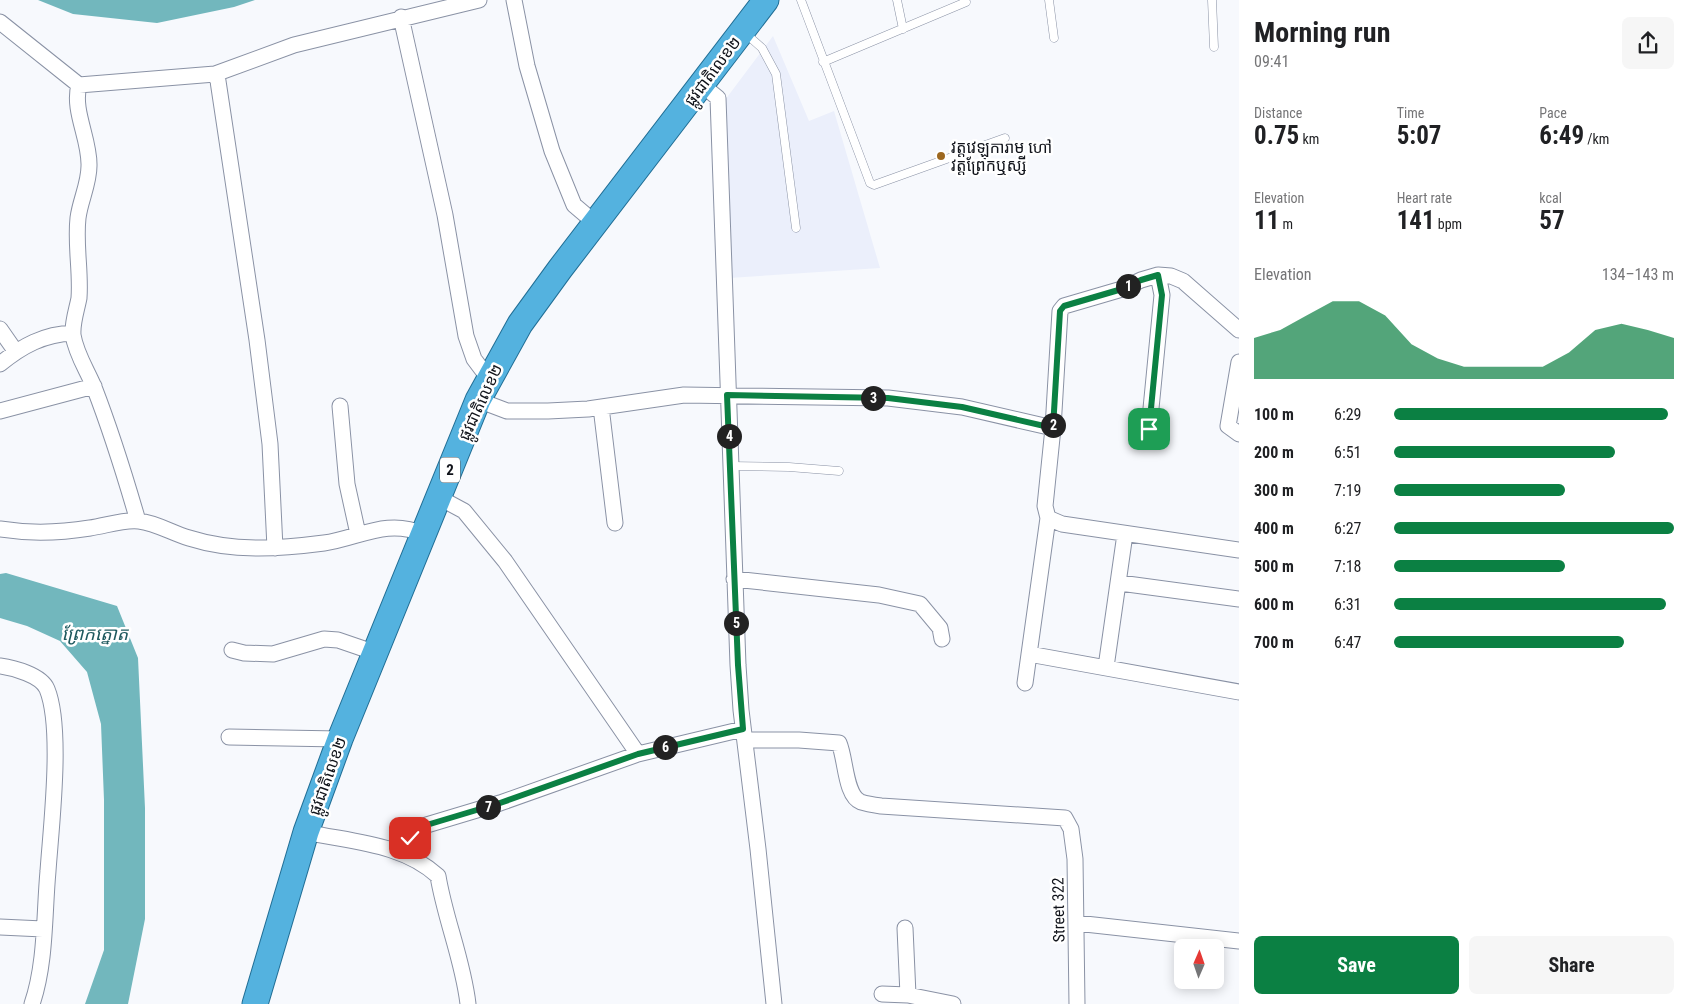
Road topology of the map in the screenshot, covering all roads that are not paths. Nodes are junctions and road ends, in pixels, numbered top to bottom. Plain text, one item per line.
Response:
1 (479, 0) edge
2 (514, 0) edge
3 (766, 0) edge
4 (800, 0) edge
5 (897, 0) edge
6 (1049, 0) edge
7 (1212, 0) edge
8 (966, 2) dead end
9 (401, 17) junction
10 (0, 22) edge
11 (903, 28) junction
12 (742, 31) junction
13 (1054, 38) dead end
14 (1214, 47) dead end
15 (823, 62) junction
16 (215, 74) junction
17 (80, 85) junction
18 (702, 85) junction
19 (1006, 138) dead end
20 (594, 222) junction
21 (796, 228) dead end
22 (1158, 275) junction
23 (0, 329) edge
24 (1239, 330) edge
25 (73, 333) junction
26 (16, 352) junction
27 (1239, 362) edge
28 (0, 364) edge
29 (94, 386) junction
30 (484, 389) junction
31 (727, 395) junction
32 (340, 406) dead end
33 (601, 407) junction
34 (0, 411) edge
35 (1053, 428) junction
36 (1149, 429) dead end
37 (1239, 434) edge
38 (730, 466) junction
39 (839, 471) dead end
40 (438, 497) junction
41 (1048, 518) junction
42 (138, 520) junction
43 (615, 523) dead end
44 (0, 529) edge
45 (358, 534) junction
46 (423, 534) junction
47 (1125, 534) junction
48 (275, 548) junction
49 (1239, 550) edge
50 (734, 579) junction
51 (1120, 583) junction
52 (1239, 599) edge
53 (942, 639) dead end
54 (232, 650) dead end
55 (376, 653) junction
56 (1029, 654) junction
57 (0, 666) edge
58 (1106, 667) junction
59 (1025, 684) dead end
60 (1239, 692) edge
61 (744, 734) junction
62 (229, 737) dead end
63 (340, 739) junction
64 (638, 754) junction
65 (306, 832) junction
66 (408, 848) dead end
67 (1076, 923) junction
68 (0, 927) edge
69 (905, 928) dead end
70 (44, 929) junction
71 (1239, 941) edge
72 (882, 994) dead end
73 (908, 995) junction
74 (32, 1004) edge
75 (255, 1004) edge
76 (468, 1004) edge
77 (774, 1004) edge
78 (952, 1004) edge
79 (1077, 1004) edge

1 - 9 street
2 - 20 street
3 - 12 highway, ផ្លូវជាតិលេខ២ / 2
4 - 15 lane
5 - 11 lane
6 - 13 lane
7 - 14 lane
8 - 11 lane
9 - 16 street
9 - 30 street
10 - 17 street
11 - 15 lane
12 - 18 highway, ផ្លូវជាតិលេខ២ / 2
12 - 21 lane
15 - 19 lane
16 - 17 street
16 - 48 street
17 - 25 street
18 - 20 highway, ផ្លូវជាតិលេខ២ / 2
18 - 31 street
20 - 30 highway, ផ្លូវជាតិលេខ២ / 2
22 - 24 street
22 - 35 street
22 - 36 street
23 - 26 street
25 - 26 street
25 - 29 street
26 - 28 street
27 - 37 street
29 - 34 street
29 - 42 street
30 - 33 street
30 - 40 highway, ផ្លូវជាតិលេខ២ / 2
31 - 33 street
31 - 35 street
31 - 38 street
32 - 45 street
33 - 43 street
35 - 41 street
38 - 39 lane
38 - 50 street
40 - 46 highway, ផ្លូវជាតិលេខ២ / 2
40 - 64 street
41 - 47 street
41 - 56 street
42 - 44 street
42 - 48 street
45 - 46 street
45 - 48 street
46 - 55 highway, ផ្លូវជាតិលេខ២ / 2
47 - 49 street
47 - 51 street
50 - 53 street
50 - 61 street
51 - 52 street
51 - 58 street
54 - 55 street
55 - 63 highway, ផ្លូវជាតិលេខ២ / 2
56 - 58 street
56 - 59 street
57 - 70 street
58 - 60 street
61 - 64 street
61 - 67 street, Street 322
61 - 77 street
62 - 63 street
63 - 65 highway, ផ្លូវជាតិលេខ២ / 2
64 - 66 street
65 - 75 highway, ផ្លូវជាតិលេខ២ / 2
65 - 76 street
67 - 71 street
67 - 79 street, Street 322
68 - 70 street
69 - 73 street
70 - 74 street
72 - 73 street
73 - 78 street

